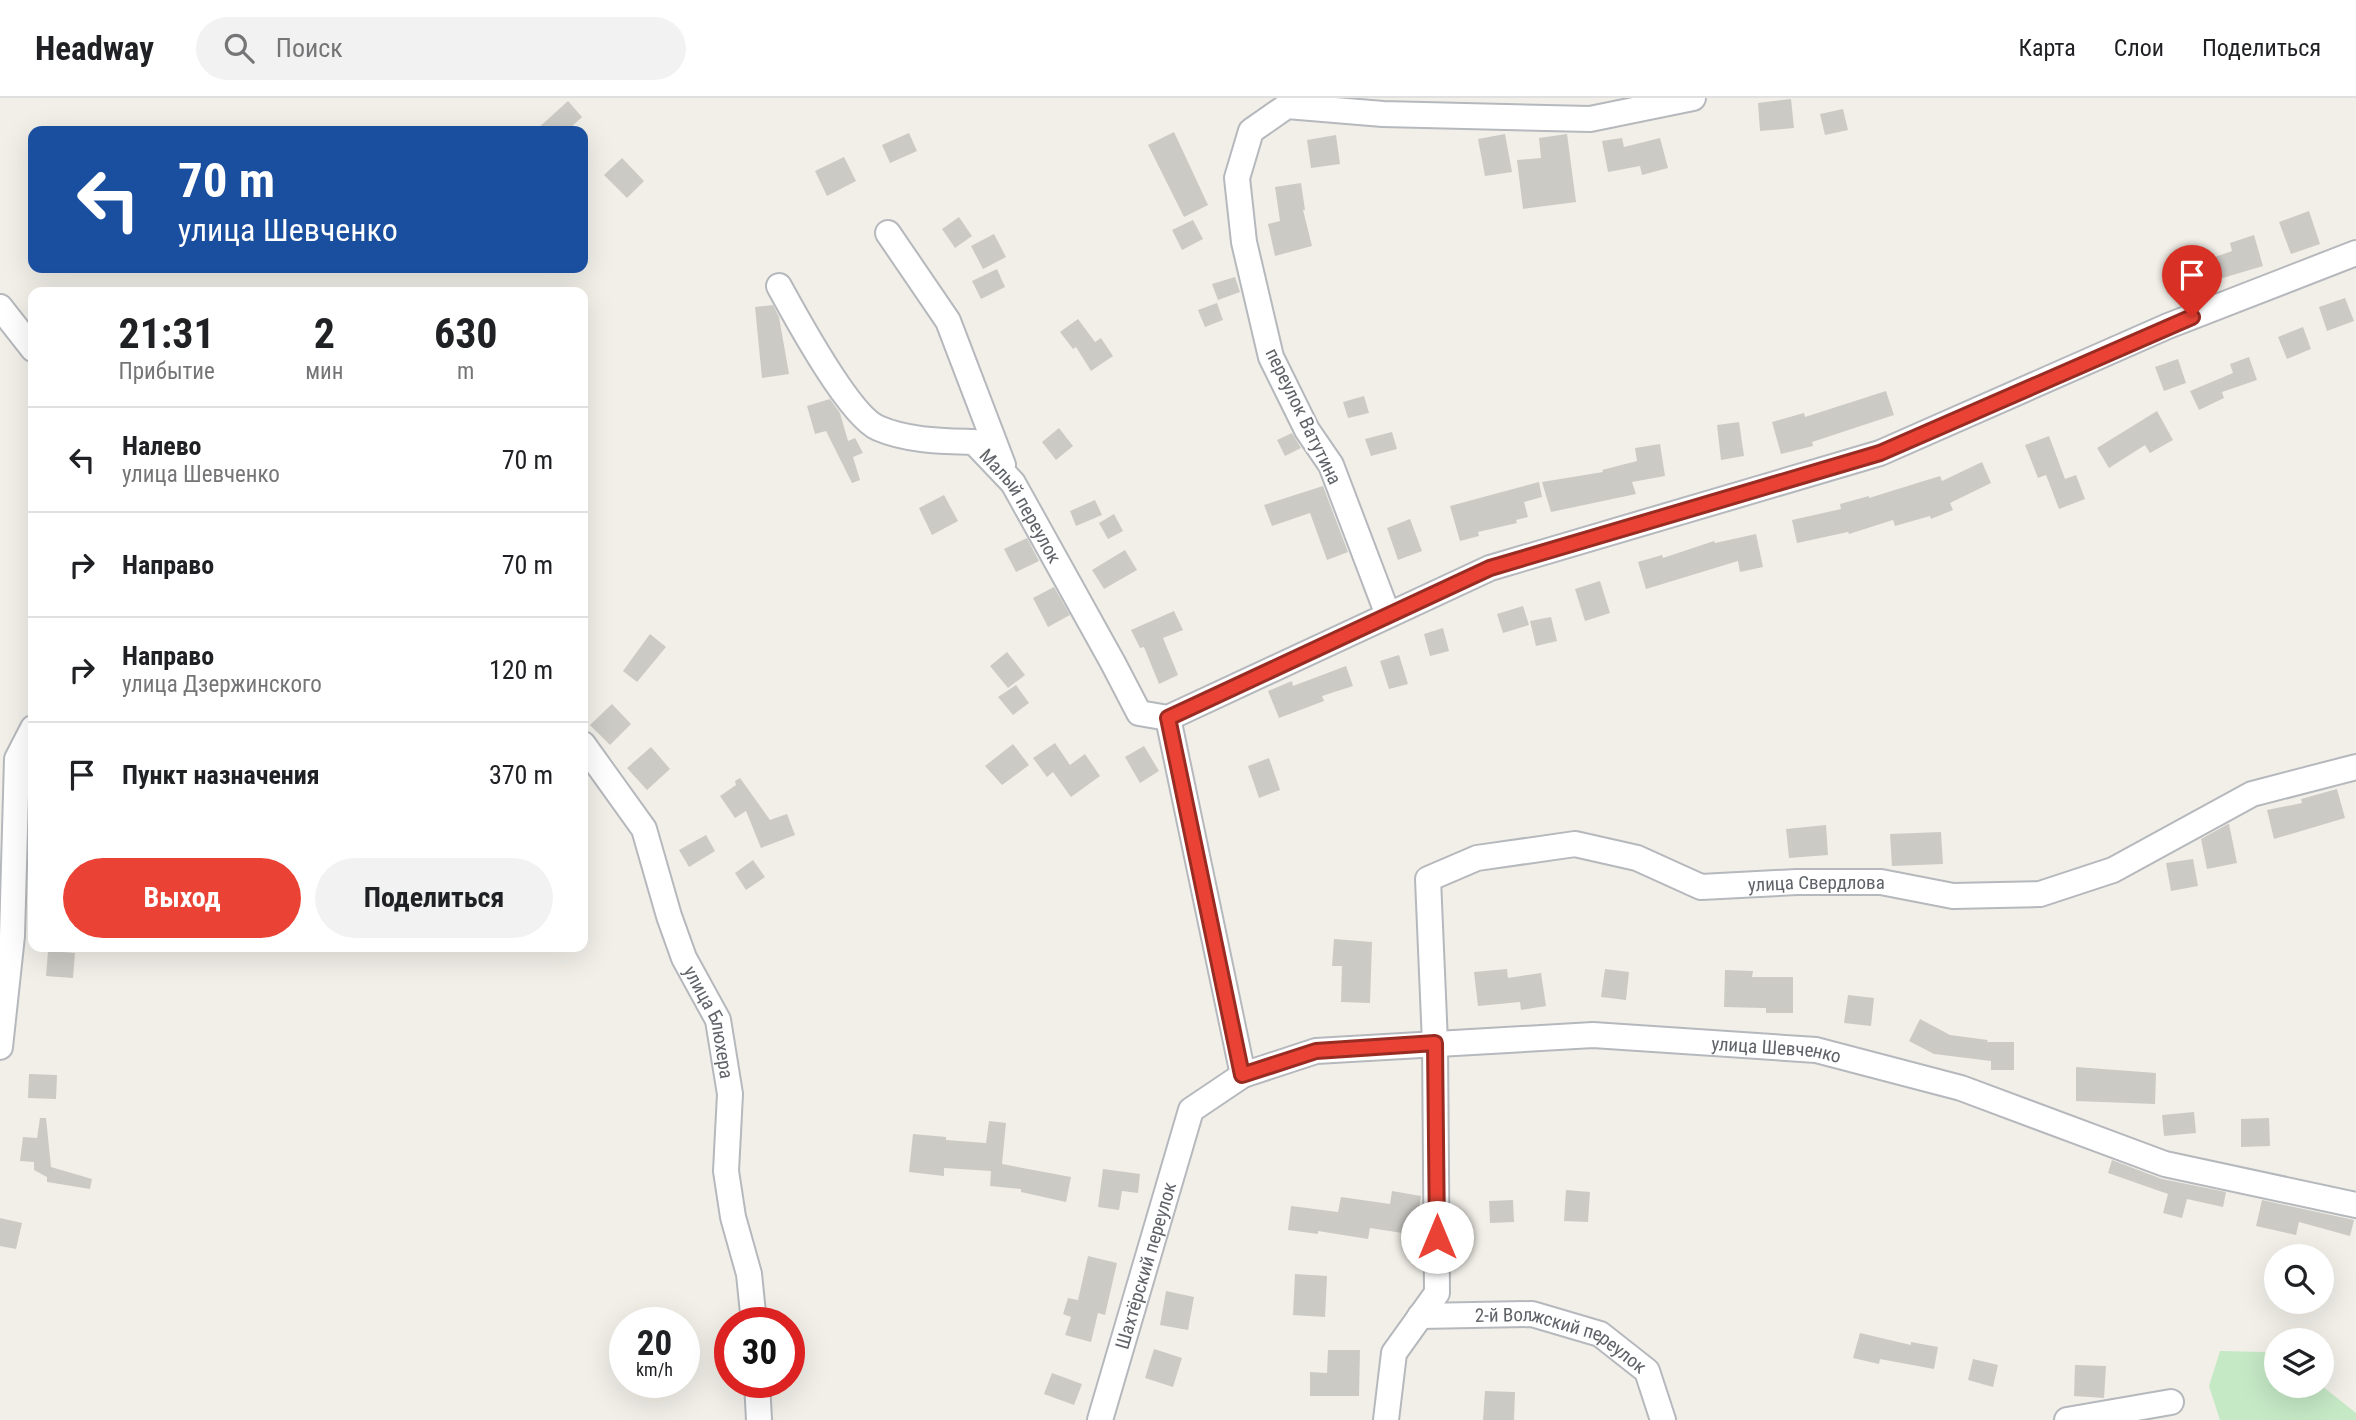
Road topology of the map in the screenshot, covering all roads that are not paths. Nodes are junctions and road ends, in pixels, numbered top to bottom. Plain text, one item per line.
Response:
1 (1685, 99) edge
2 (888, 233) dead end
3 (2356, 253) edge
4 (779, 286) dead end
5 (0, 307) edge
6 (28, 343) edge
7 (1009, 479) junction
8 (1388, 615) junction
9 (1168, 718) junction
10 (28, 739) edge
11 (588, 751) edge
12 (2356, 767) edge
13 (1435, 1043) junction
14 (0, 1047) edge
15 (1242, 1075) junction
16 (1191, 1110) joint
17 (2356, 1205) edge
18 (752, 1307) edge
19 (1420, 1316) junction
20 (758, 1398) edge
21 (2171, 1402) dead end
22 (759, 1420) edge
23 (1100, 1420) edge
24 (1386, 1420) edge
25 (1663, 1420) edge
26 (2067, 1420) edge

1 - 8 street, переулок Ватутина
2 - 7 street
3 - 8 street
4 - 7 street, Малый переулок
5 - 6 street
7 - 9 street, Малый переулок
8 - 9 street
9 - 15 street
10 - 14 street
11 - 18 street, улица Блюхера
12 - 13 street, улица Свердлова
13 - 15 street, улица Шевченко
13 - 17 street, улица Шевченко
13 - 19 street
15 - 16 street, улица Шевченко
16 - 23 street, Шахтёрский переулок
19 - 24 street
19 - 25 street, 2-й Волжский переулок
20 - 22 street
21 - 26 street

